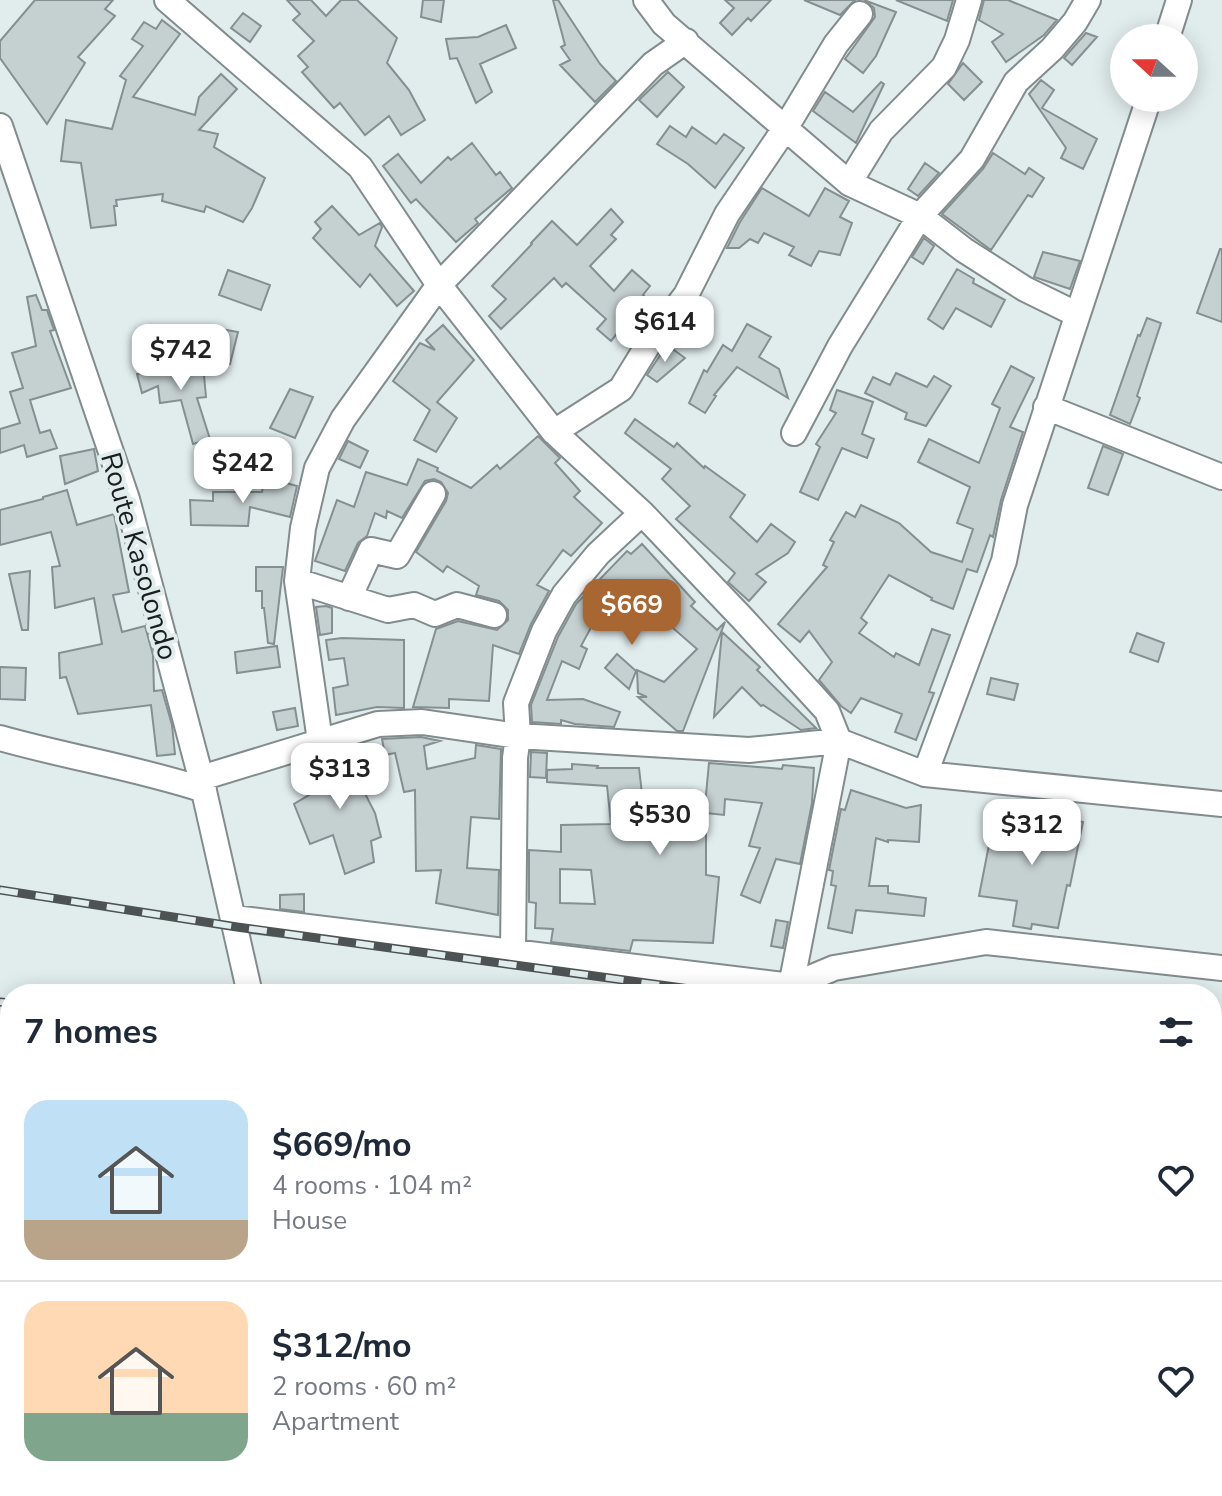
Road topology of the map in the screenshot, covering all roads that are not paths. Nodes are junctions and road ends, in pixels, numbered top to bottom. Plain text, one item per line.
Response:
1 (167, 0) edge
2 (646, 0) edge
3 (969, 0) edge
4 (1088, 0) edge
5 (1179, 0) edge
6 (860, 14) dead end
7 (1171, 24) edge
8 (686, 41) junction
9 (1144, 112) edge
10 (0, 126) edge
11 (786, 127) junction
12 (849, 183) junction
13 (920, 216) junction
14 (439, 285) junction
15 (1076, 314) junction
16 (1046, 407) junction
17 (554, 432) junction
18 (794, 433) dead end
19 (1222, 477) edge
20 (433, 494) dead end
21 (642, 513) junction
22 (297, 581) junction
23 (349, 598) junction
24 (494, 615) dead end
25 (518, 736) junction
26 (0, 738) edge
27 (320, 741) junction
28 (839, 741) junction
29 (925, 774) junction
30 (202, 784) junction
31 (1222, 804) edge
32 (234, 918) junction
33 (513, 953) junction
34 (1222, 968) edge
35 (248, 984) edge
36 (774, 984) edge
37 (791, 984) edge
38 (796, 984) edge

1 - 14 street
2 - 8 street
3 - 12 street
4 - 13 street
5 - 7 street
6 - 11 street
8 - 11 street
8 - 14 street
9 - 15 street
10 - 30 street, Route Kasolondo
11 - 12 street
11 - 17 street
12 - 13 street
13 - 15 street
13 - 18 street
14 - 17 street
14 - 22 street
15 - 16 street
16 - 19 street
16 - 29 street
17 - 21 street
20 - 23 street
21 - 25 street
21 - 28 street
22 - 23 street
22 - 27 street
23 - 24 street
25 - 27 street
25 - 28 street
25 - 33 street
26 - 30 street
27 - 30 street
28 - 29 street
28 - 37 street
29 - 31 street
30 - 32 street, Route Kasolondo
32 - 33 street
32 - 35 street, Route Kasolondo
33 - 36 street
34 - 38 street

